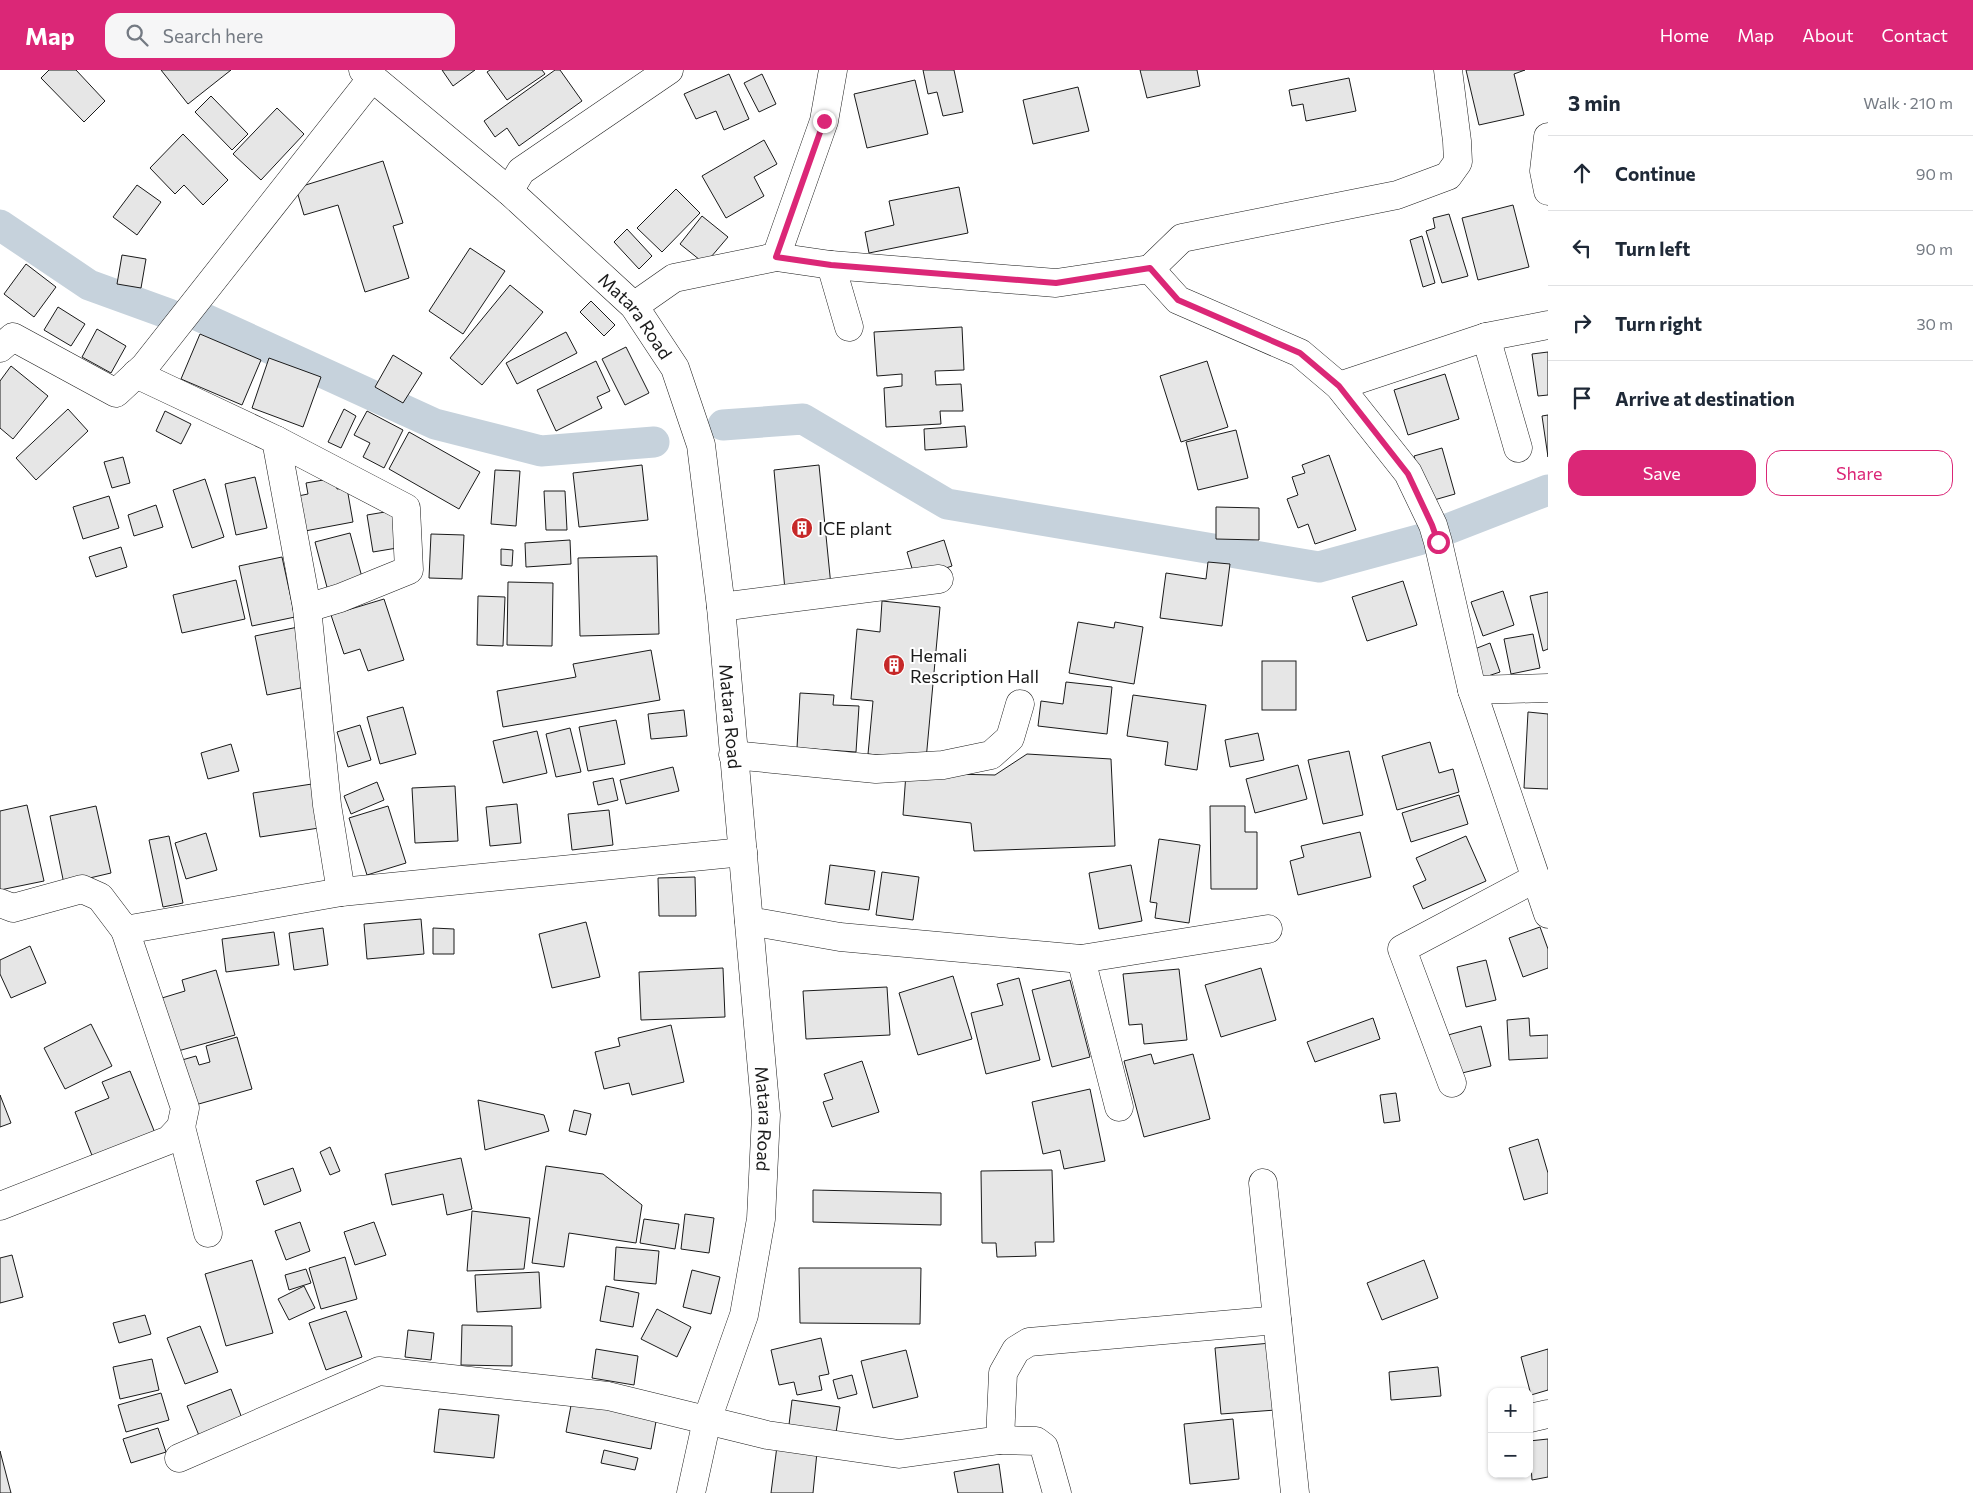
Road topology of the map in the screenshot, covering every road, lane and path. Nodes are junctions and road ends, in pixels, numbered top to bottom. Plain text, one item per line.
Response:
1 (669, 70) edge
2 (833, 70) edge
3 (1448, 70) edge
4 (367, 74) edge
5 (1548, 137) edge
6 (509, 191) junction
7 (1548, 191) edge
8 (776, 257) junction
9 (831, 265) junction
10 (1150, 268) junction
11 (634, 306) junction
12 (1548, 325) edge
13 (849, 327) dead end
14 (1486, 337) junction
15 (0, 348) edge
16 (136, 374) junction
17 (1339, 386) junction
18 (276, 440) junction
19 (1518, 448) dead end
20 (939, 579) dead end
21 (721, 607) junction
22 (307, 608) junction
23 (1548, 688) edge
24 (1472, 690) junction
25 (1020, 704) dead end
26 (733, 755) junction
27 (742, 852) junction
28 (1536, 878) junction
29 (341, 892) junction
30 (0, 903) edge
31 (1548, 914) edge
32 (749, 922) junction
33 (1268, 929) dead end
34 (125, 930) junction
35 (1081, 958) junction
36 (1452, 1082) dead end
37 (1119, 1107) dead end
38 (181, 1127) junction
39 (1263, 1183) dead end
40 (0, 1206) edge
41 (208, 1233) dead end
42 (1276, 1320) junction
43 (1548, 1414) edge
44 (1533, 1417) edge
45 (707, 1420) junction
46 (1000, 1440) junction
47 (178, 1458) dead end
48 (690, 1493) edge
49 (1057, 1493) edge
50 (1295, 1493) edge

1 - 6 main road
2 - 8 main road
3 - 10 main road
4 - 6 main road, Matara Road
4 - 16 main road
5 - 7 main road
6 - 11 main road, Matara Road
8 - 9 main road
8 - 11 main road
9 - 10 main road
9 - 13 main road
10 - 17 main road
11 - 21 main road, Matara Road
12 - 14 main road
14 - 17 main road
14 - 19 main road
15 - 16 main road
16 - 18 main road
17 - 24 main road
18 - 22 main road
18 - 22 main road
20 - 21 main road
21 - 26 main road, Matara Road
22 - 29 main road
23 - 24 main road
24 - 28 main road
25 - 26 main road
26 - 27 main road, Matara Road
27 - 29 main road
27 - 32 main road, Matara Road
28 - 31 main road
28 - 36 main road
29 - 34 main road
30 - 34 main road
32 - 35 main road
32 - 45 main road, Matara Road
33 - 35 main road
34 - 38 main road
35 - 37 main road
38 - 40 main road
38 - 41 main road
39 - 42 main road
42 - 46 main road
42 - 50 main road
43 - 44 main road
45 - 46 main road
45 - 47 main road
45 - 48 main road, Matara Road
46 - 49 main road

